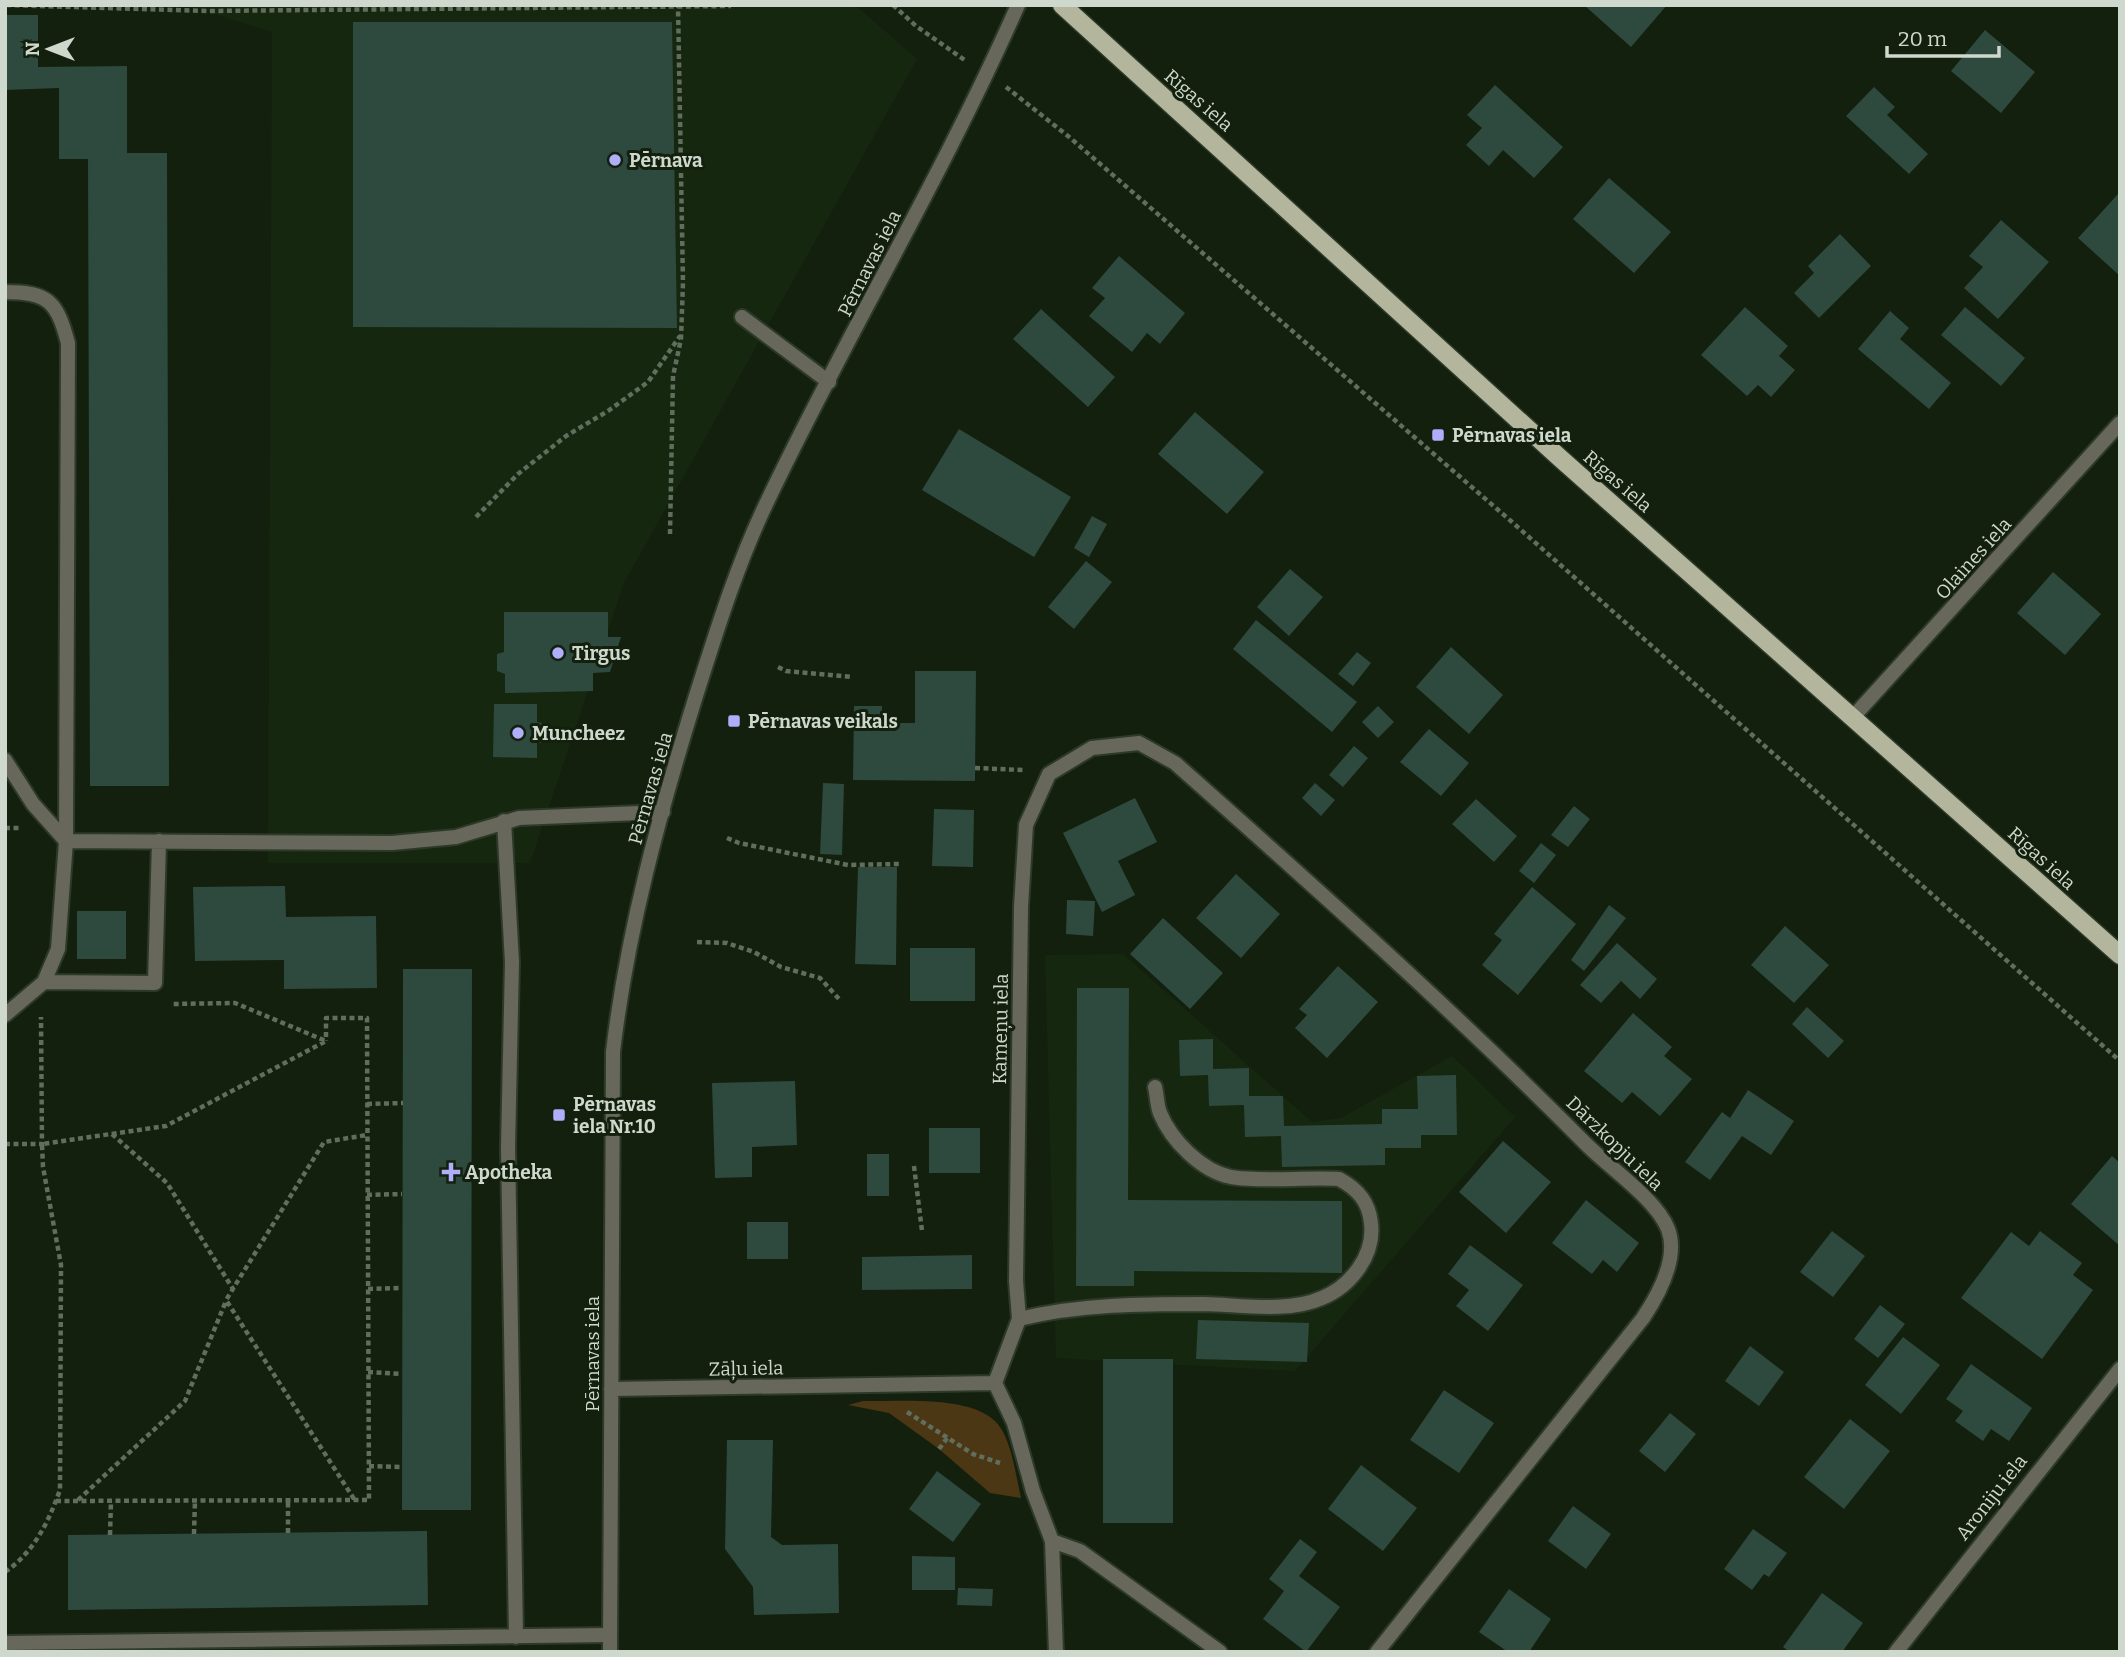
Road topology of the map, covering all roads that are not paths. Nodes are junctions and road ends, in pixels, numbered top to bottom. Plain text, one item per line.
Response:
1 (1018, 5) edge
2 (1062, 5) edge
3 (5, 292) edge
4 (742, 317) dead end
5 (830, 382) junction
6 (2120, 423) edge
7 (1853, 718) junction
8 (1139, 744) joint
9 (5, 760) edge
10 (663, 812) junction
11 (504, 821) junction
12 (66, 841) junction
13 (159, 841) junction
14 (2120, 955) edge
15 (44, 982) junction
16 (5, 1015) edge
17 (1155, 1087) dead end
18 (1020, 1319) junction
19 (2120, 1369) edge
20 (995, 1383) junction
21 (611, 1389) junction
22 (1052, 1541) junction
23 (610, 1635) junction
24 (516, 1637) junction
25 (5, 1643) edge
26 (610, 1652) edge
27 (1056, 1652) edge
28 (1220, 1652) edge
29 (1377, 1652) edge
30 (1896, 1652) edge

1 - 5 street, Pērnavas iela
2 - 7 main road, Rīgas iela
3 - 12 street
4 - 5 street
5 - 10 street, Pērnavas iela
6 - 7 street, Olaines iela
7 - 14 main road, Rīgas iela
8 - 18 street, Kameņu iela
8 - 29 street, Dārzkopju iela
9 - 12 street
10 - 11 street
10 - 21 street, Pērnavas iela
11 - 13 street
11 - 24 street
12 - 13 street
12 - 15 street
13 - 15 street
15 - 16 street
17 - 18 street
18 - 20 street, Kameņu iela
19 - 30 street, Aroniju iela
20 - 21 street, Zāļu iela
20 - 22 street
21 - 23 street, Pērnavas iela
22 - 27 street
22 - 28 street
23 - 24 street
23 - 26 street, Pērnavas iela
24 - 25 street

